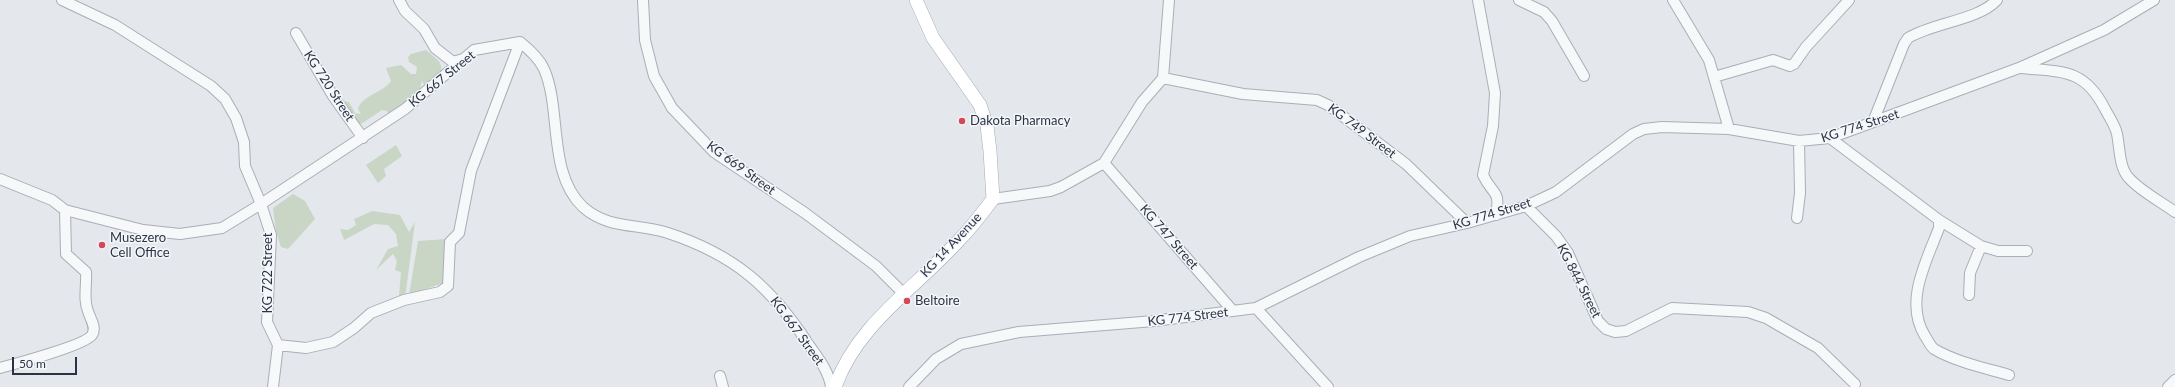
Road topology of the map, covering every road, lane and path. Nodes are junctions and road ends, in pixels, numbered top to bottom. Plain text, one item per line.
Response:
1 (62, 0) edge
2 (399, 0) edge
3 (643, 0) edge
4 (916, 0) edge
5 (1169, 0) edge
6 (1478, 0) edge
7 (1519, 0) edge
8 (1673, 0) edge
9 (1849, 0) edge
10 (1997, 0) edge
11 (2154, 0) edge
12 (296, 33) dead end
13 (520, 42) junction
14 (474, 50) junction
15 (2019, 68) junction
16 (1584, 76) dead end
17 (1714, 77) junction
18 (1163, 78) junction
19 (1873, 122) junction
20 (1728, 129) junction
21 (363, 138) junction
22 (1830, 138) junction
23 (1800, 141) junction
24 (1104, 163) junction
25 (0, 179) edge
26 (993, 199) junction
27 (261, 204) junction
28 (1526, 206) junction
29 (65, 210) junction
30 (2175, 212) edge
31 (1496, 216) junction
32 (1797, 218) dead end
33 (1939, 220) junction
34 (1467, 223) junction
35 (1981, 246) junction
36 (2027, 251) dead end
37 (904, 294) junction
38 (1969, 295) dead end
39 (1256, 308) junction
40 (1233, 311) junction
41 (278, 345) junction
42 (0, 368) edge
43 (2009, 375) dead end
44 (720, 376) dead end
45 (2175, 380) edge
46 (1856, 384) dead end
47 (273, 387) edge
48 (723, 387) edge
49 (831, 387) edge
50 (835, 387) edge
51 (909, 387) edge
52 (1328, 387) edge
53 (2168, 387) edge

1 - 27 street, KG 722 Street
2 - 14 street
3 - 37 street, KG 669 Street
4 - 26 main road
5 - 18 street
6 - 31 street
7 - 16 street
8 - 17 street
9 - 17 street
10 - 19 street
11 - 15 street, KG 774 Street
12 - 21 street, KG 720 Street
13 - 14 street, KG 667 Street
13 - 41 street
13 - 49 street, KG 667 Street
14 - 21 street, KG 667 Street
15 - 19 street, KG 774 Street
15 - 30 street
17 - 20 street
18 - 24 street
18 - 34 street, KG 749 Street
19 - 22 street, KG 774 Street
20 - 23 street, KG 774 Street
20 - 28 street, KG 774 Street
21 - 27 street, KG 667 Street
22 - 23 street, KG 774 Street
22 - 33 street
23 - 32 street
24 - 26 street
24 - 40 street, KG 747 Street
25 - 29 street, KG 667 Street
26 - 37 main road, KG 14 Avenue
27 - 29 street, KG 667 Street
27 - 41 street, KG 722 Street
28 - 31 street, KG 774 Street
28 - 46 street, KG 844 Street
29 - 42 street
31 - 34 street, KG 774 Street
33 - 35 street
33 - 43 street
34 - 39 street, KG 774 Street
35 - 36 street
35 - 38 street
37 - 50 main road, KG 14 Avenue
39 - 40 street, KG 774 Street
39 - 52 street
40 - 51 street, KG 774 Street
41 - 47 street
44 - 48 street
45 - 53 street

